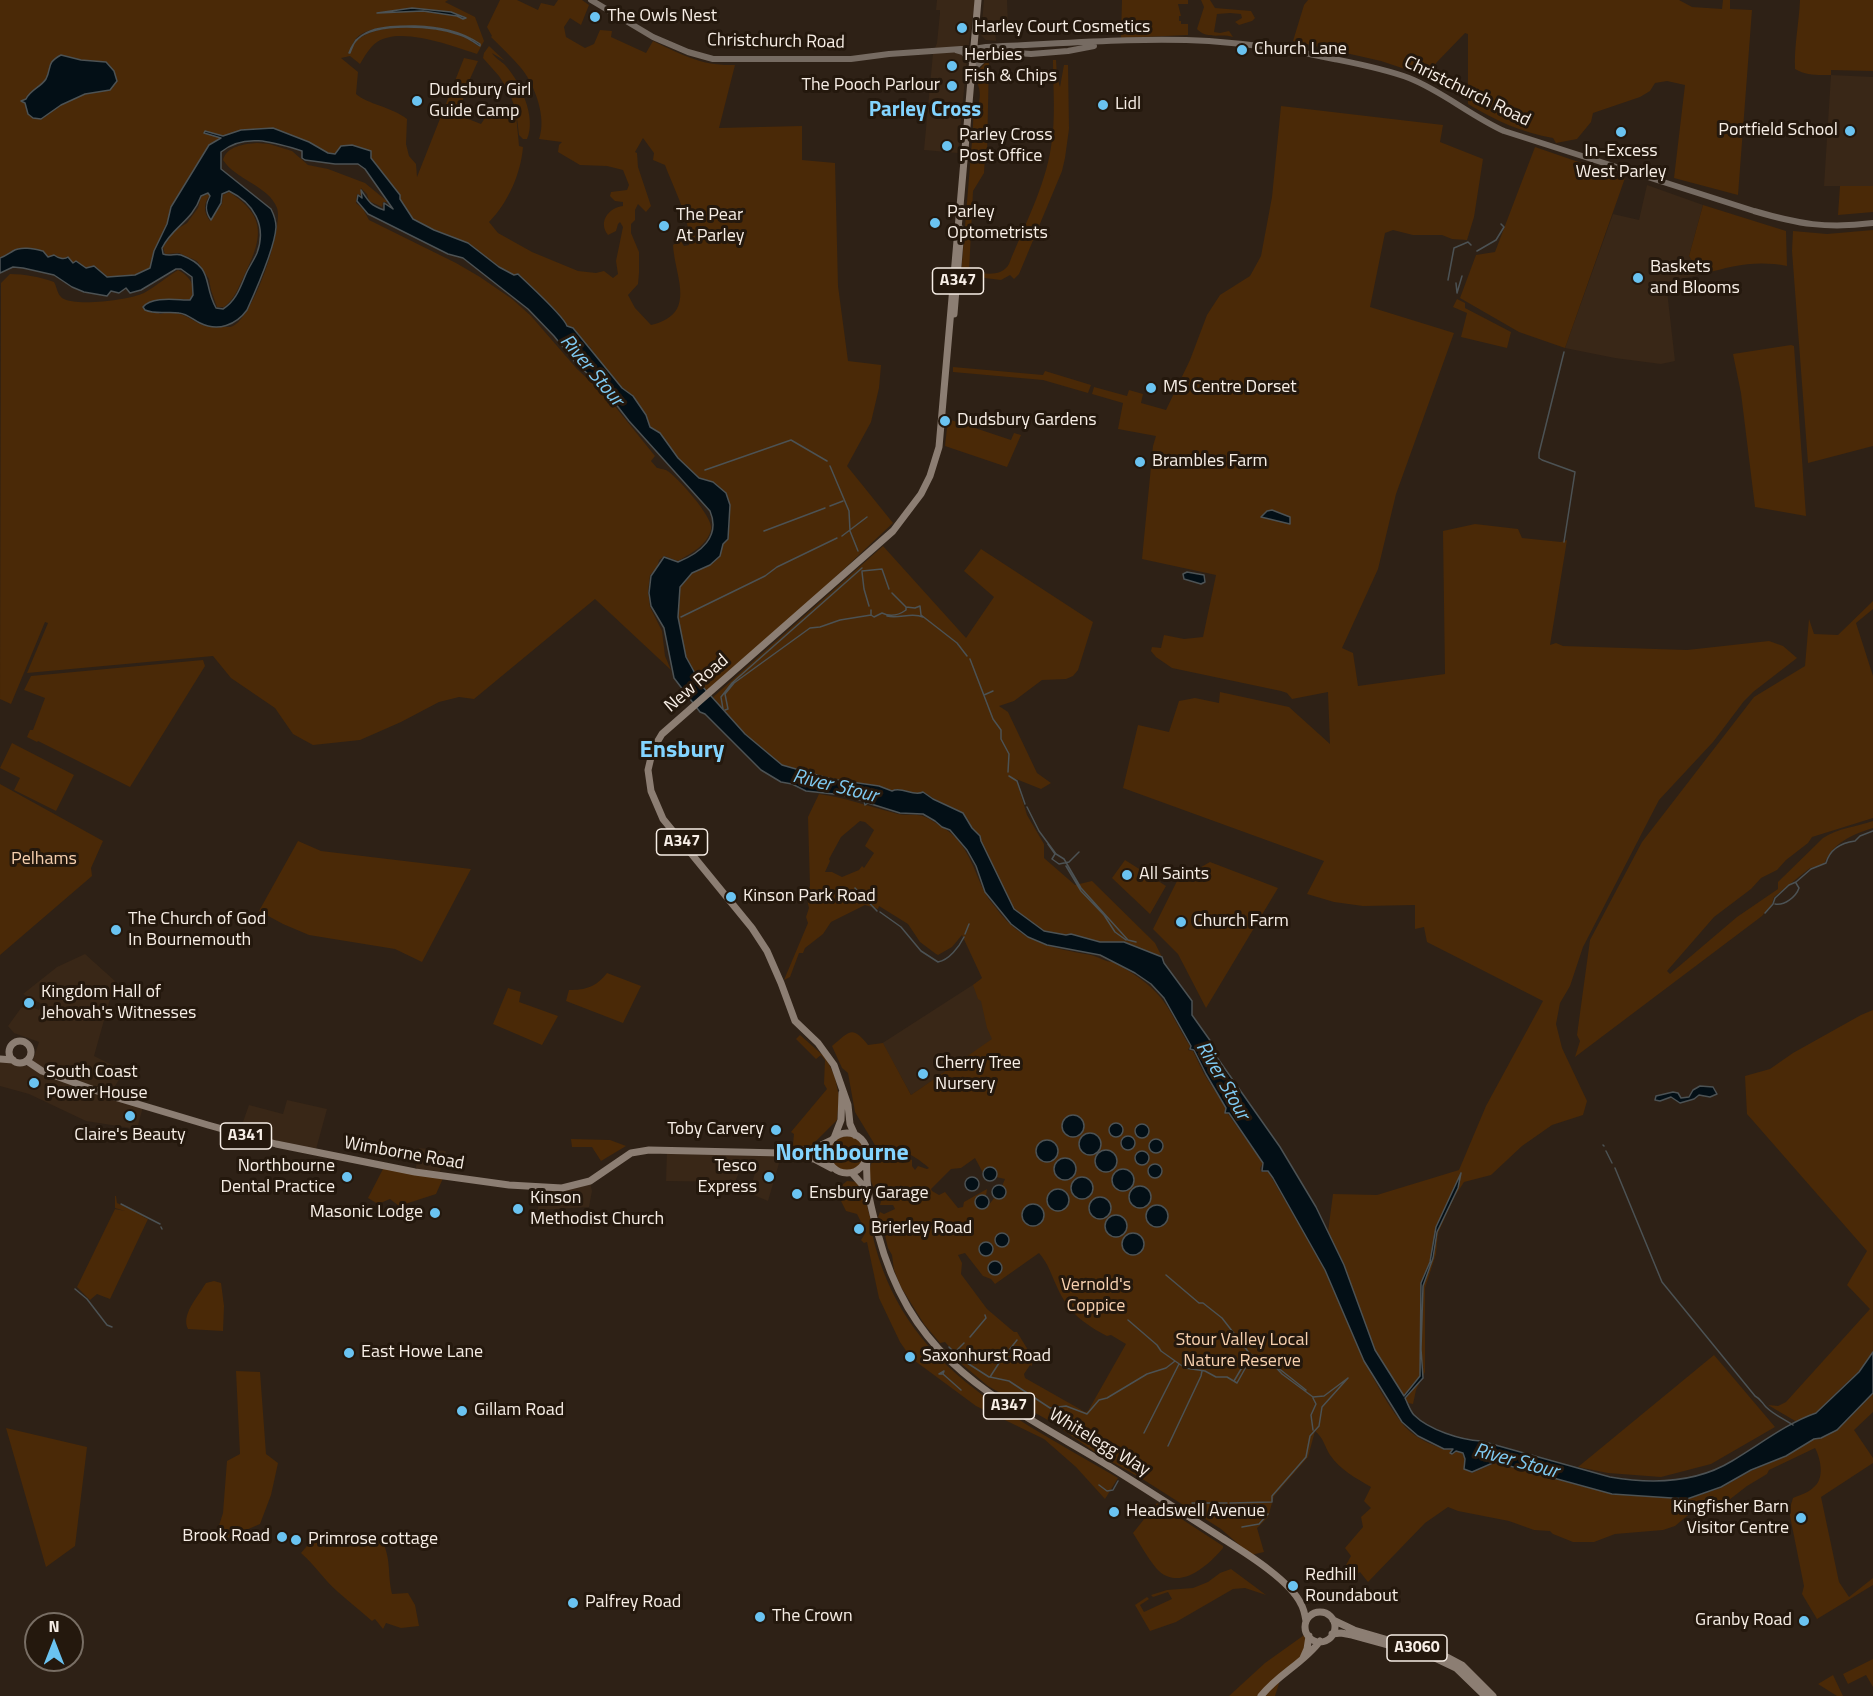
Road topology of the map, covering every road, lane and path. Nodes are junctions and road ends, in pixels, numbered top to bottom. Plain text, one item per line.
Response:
1 (591, 0) edge
2 (978, 0) edge
3 (1109, 42) junction
4 (952, 49) junction
5 (972, 49) junction
6 (1001, 51) junction
7 (970, 60) junction
8 (972, 70) junction
9 (965, 150) junction
10 (1873, 223) edge
11 (10, 1051) junction
12 (0, 1053) edge
13 (0, 1059) edge
14 (13, 1060) junction
15 (27, 1061) junction
16 (842, 1088) junction
17 (855, 1135) junction
18 (833, 1139) junction
19 (782, 1153) junction
20 (867, 1158) junction
21 (835, 1169) junction
22 (852, 1173) junction
23 (867, 1191) junction
24 (1301, 1602) junction
25 (1318, 1612) junction
26 (1333, 1620) junction
27 (1306, 1621) junction
28 (1332, 1634) junction
29 (1309, 1636) junction
30 (1320, 1641) junction
31 (1301, 1660) junction
32 (1490, 1695) edge
33 (1261, 1696) edge

1 - 4 main road, Christchurch Road
2 - 5 main road, New Road
3 - 5 main road, Christchurch Road
3 - 6 main road, Christchurch Road
3 - 10 main road, Christchurch Road
4 - 5 main road, Christchurch Road
4 - 7 main road
5 - 6 main road, Christchurch Road
5 - 7 main road, New Road
5 - 8 main road, New Road / A347
6 - 8 main road
7 - 9 main road, New Road
8 - 9 main road, New Road / A347
9 - 16 main road, New Road / A347
11 - 12 main road
11 - 14 main road
11 - 15 main road
13 - 14 main road
14 - 15 main road
15 - 19 main road, Wimborne Road / A341
16 - 17 main road, New Road / A347
16 - 18 main road, New Road / A347
17 - 18 main road
17 - 20 main road
18 - 19 main road, Wimborne Road / A341
18 - 21 main road
19 - 21 main road, Wimborne Road / A341
20 - 22 main road
20 - 23 main road, Whitelegg Way / A347
21 - 22 main road
22 - 23 main road, Whitelegg Way / A347
23 - 24 main road, Whitelegg Way / A347
24 - 25 main road, Whitelegg Way / A347
24 - 27 main road
25 - 26 main road
25 - 27 main road
26 - 28 main road
26 - 32 main road, A3060
27 - 29 main road
28 - 30 main road
28 - 32 main road, A3060
29 - 30 main road
29 - 31 main road
30 - 31 main road
31 - 33 main road

